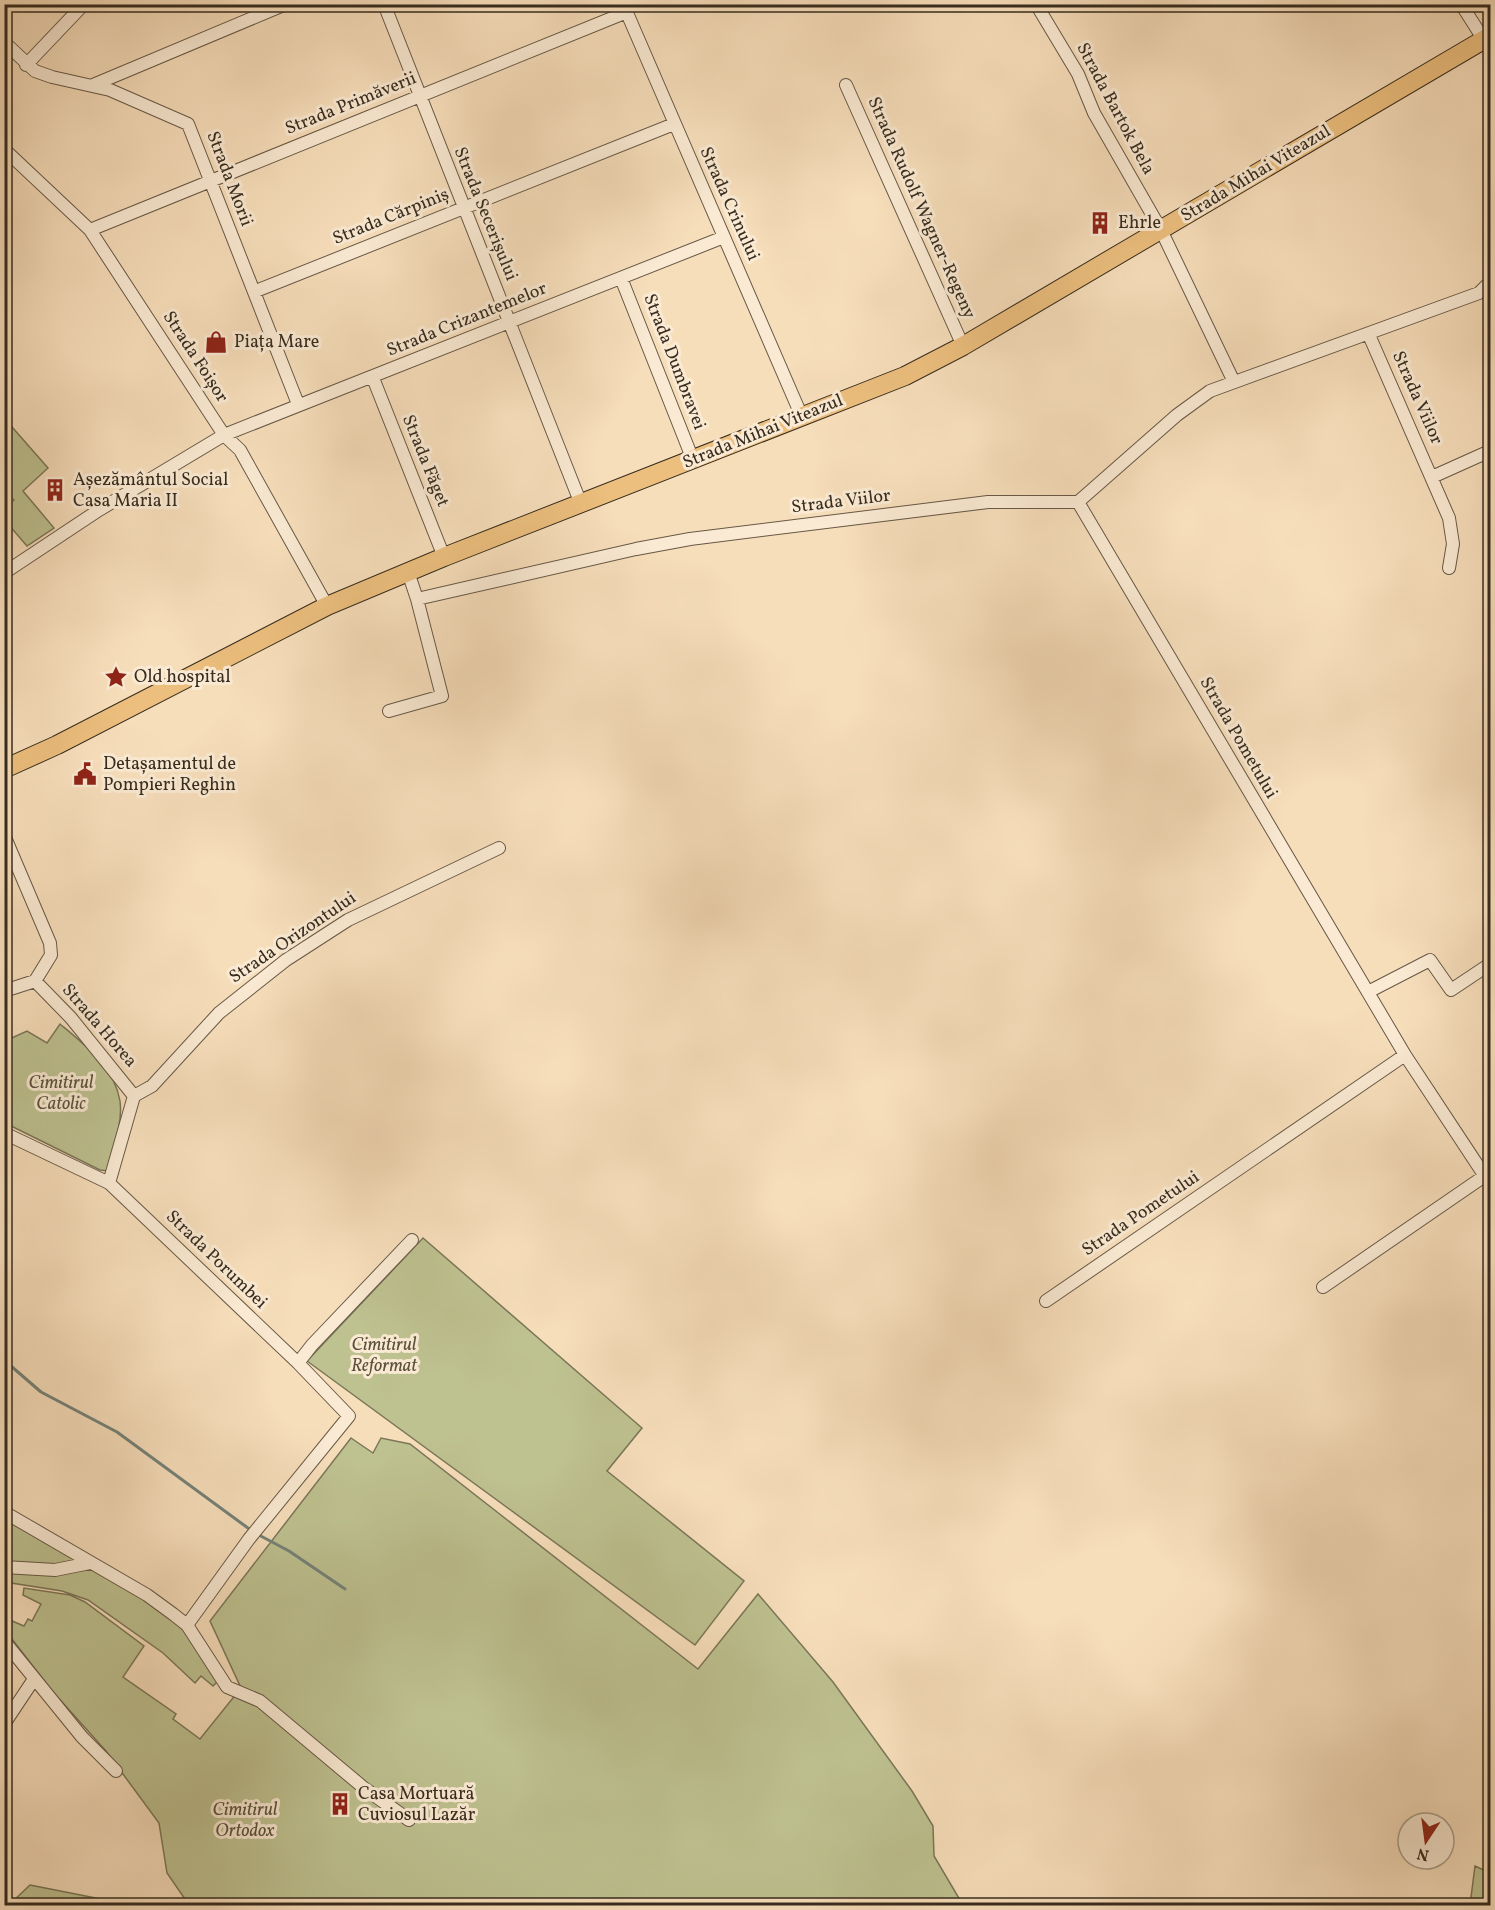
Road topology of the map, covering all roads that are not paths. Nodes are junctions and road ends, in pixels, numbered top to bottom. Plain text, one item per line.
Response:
1 (84, 4) edge
2 (286, 4) edge
3 (384, 4) edge
4 (1036, 4) edge
5 (1461, 4) edge
6 (625, 8) edge
7 (1487, 38) edge
8 (4, 42) edge
9 (26, 64) junction
10 (93, 85) junction
11 (846, 85) dead end
12 (420, 96) junction
13 (674, 124) junction
14 (4, 149) edge
15 (209, 180) junction
16 (463, 208) junction
17 (90, 230) junction
18 (1161, 230) junction
19 (724, 237) junction
20 (621, 278) junction
21 (1491, 282) edge
22 (255, 291) junction
23 (510, 323) junction
24 (1369, 334) junction
25 (963, 346) junction
26 (373, 378) junction
27 (1234, 382) junction
28 (298, 404) junction
29 (802, 417) junction
30 (224, 435) junction
31 (1491, 451) edge
32 (693, 460) junction
33 (1432, 477) junction
34 (1078, 502) junction
35 (581, 504) junction
36 (444, 557) junction
37 (1449, 568) dead end
38 (408, 572) junction
39 (4, 573) edge
40 (417, 599) junction
41 (327, 606) junction
42 (389, 711) dead end
43 (4, 769) edge
44 (4, 835) edge
45 (499, 848) dead end
46 (1491, 964) edge
47 (34, 981) junction
48 (4, 991) edge
49 (1368, 992) junction
50 (1405, 1055) junction
51 (134, 1096) junction
52 (4, 1133) edge
53 (1488, 1180) edge
54 (110, 1183) junction
55 (412, 1240) dead end
56 (1323, 1287) dead end
57 (1046, 1301) dead end
58 (298, 1363) junction
59 (4, 1512) edge
60 (90, 1563) junction
61 (4, 1568) edge
62 (187, 1625) junction
63 (4, 1641) edge
64 (34, 1679) junction
65 (4, 1724) edge
66 (116, 1771) dead end
67 (409, 1820) dead end

1 - 9 street
2 - 10 street
3 - 12 street, Strada Secerișului
4 - 18 street, Strada Bartok Bela
5 - 7 street
6 - 12 street, Strada Primăverii
6 - 13 street, Strada Crinului
7 - 18 highway, Strada Mihai Viteazul
8 - 9 street, Strada Morii
9 - 10 street, Strada Morii
10 - 15 street, Strada Morii
11 - 25 street, Strada Rudolf Wagner-Regeny
12 - 15 street, Strada Primăverii
12 - 16 street, Strada Secerișului
13 - 16 street, Strada Cărpiniș
13 - 19 street, Strada Crinului
14 - 17 street, Strada Foișor
15 - 17 street, Strada Primăverii
15 - 22 street, Strada Morii
16 - 22 street, Strada Cărpiniș
16 - 23 street, Strada Secerișului
17 - 30 street, Strada Foișor
18 - 25 highway, Strada Mihai Viteazul
18 - 27 street
19 - 20 street, Strada Crizantemelor
19 - 29 street, Strada Crinului
20 - 23 street, Strada Crizantemelor
20 - 32 street, Strada Dumbravei
21 - 24 street, Strada Viilor
22 - 28 street, Strada Morii
23 - 26 street, Strada Crizantemelor
23 - 35 street, Strada Secerișului
24 - 27 street, Strada Viilor
24 - 33 street, Strada Viilor
25 - 29 highway, Strada Mihai Viteazul
26 - 28 street, Strada Crizantemelor
26 - 36 street, Strada Făget
27 - 34 street, Strada Viilor
28 - 30 street, Strada Crizantemelor
29 - 32 highway, Strada Mihai Viteazul
30 - 39 street, Strada Crizantemelor
30 - 41 street, Strada Foișor
31 - 33 street
32 - 35 highway, Strada Mihai Viteazul
33 - 37 street, Strada Viilor
34 - 40 street, Strada Viilor
34 - 49 street, Strada Pometului
35 - 36 highway, Strada Mihai Viteazul
36 - 38 highway, Strada Mihai Viteazul
38 - 40 street
38 - 41 highway, Strada Mihai Viteazul
40 - 42 street
41 - 43 highway, Strada Mihai Viteazul
44 - 47 street, Strada Horea
45 - 51 street, Strada Orizontului
46 - 49 street
47 - 48 street, Strada Horea
47 - 51 street, Strada Horea
49 - 50 street, Strada Pometului
50 - 53 street, Strada Pometului
50 - 57 street, Strada Pometului
51 - 54 street
52 - 54 street, Strada Porumbei
53 - 56 street
54 - 58 street, Strada Porumbei
55 - 58 street
58 - 62 street, Strada Porumbei
59 - 60 street
60 - 61 street
60 - 62 street
62 - 67 street
63 - 64 street
64 - 65 street
64 - 66 street

